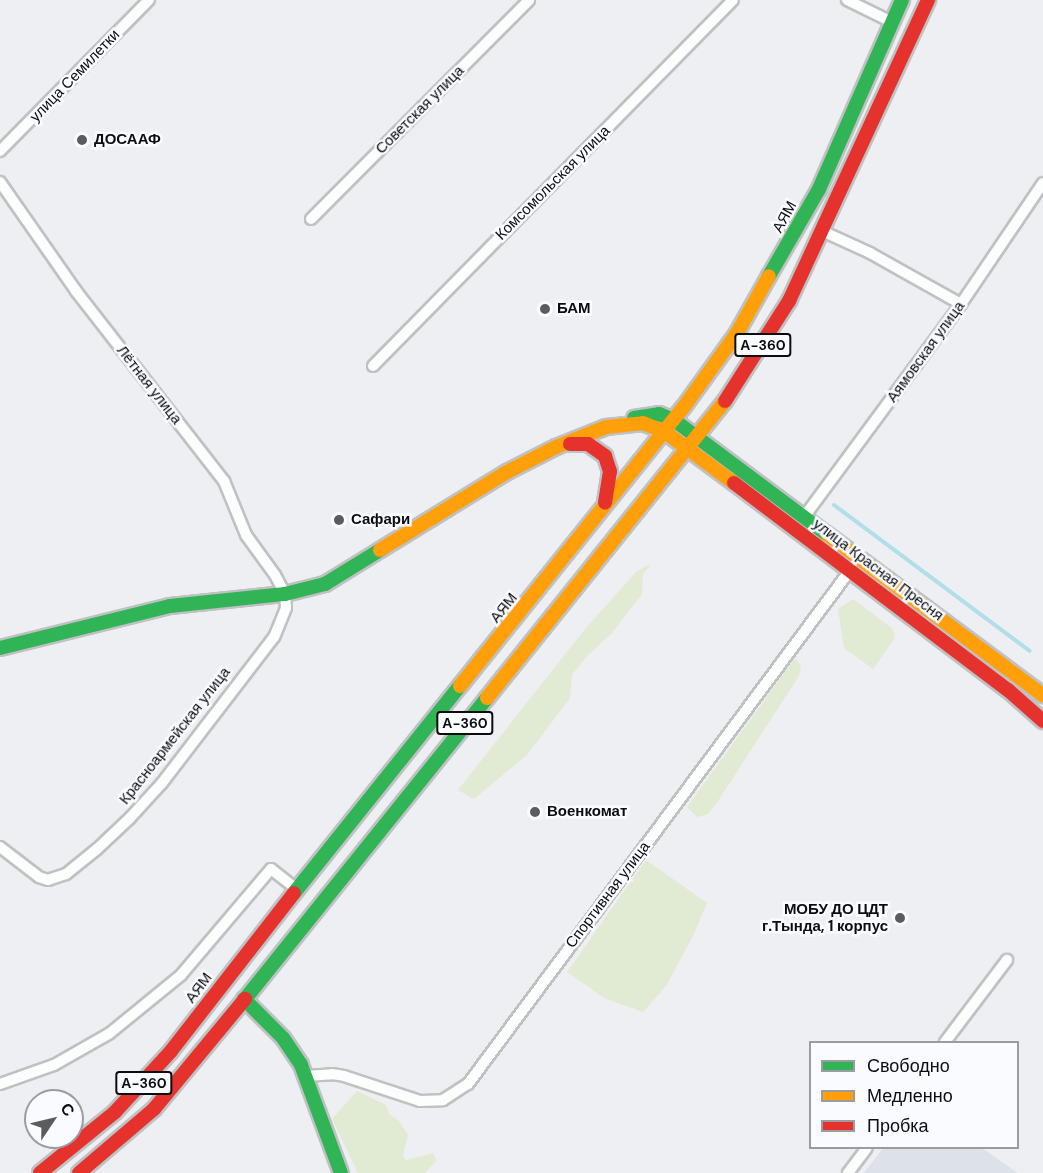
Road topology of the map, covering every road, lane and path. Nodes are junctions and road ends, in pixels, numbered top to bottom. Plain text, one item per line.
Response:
1 (149, 0) edge
2 (529, 0) edge
3 (733, 0) edge
4 (847, 0) edge
5 (902, 0) edge
6 (928, 0) edge
7 (892, 22) junction
8 (0, 151) edge
9 (0, 182) edge
10 (1043, 183) edge
11 (311, 219) dead end
12 (822, 231) junction
13 (961, 304) junction
14 (373, 366) dead end
15 (674, 420) junction
16 (606, 427) junction
17 (665, 432) junction
18 (694, 444) junction
19 (556, 447) junction
20 (602, 511) junction
21 (804, 518) junction
22 (851, 569) junction
23 (285, 594) junction
24 (0, 648) edge
25 (1043, 695) edge
26 (1043, 721) edge
27 (0, 846) edge
28 (297, 889) junction
29 (1007, 960) dead end
30 (244, 999) junction
31 (946, 1041) edge
32 (306, 1076) junction
33 (0, 1084) edge
34 (866, 1149) edge
35 (44, 1170) edge
36 (80, 1173) edge
37 (341, 1173) edge
38 (848, 1173) edge

1 - 8 street, улица Семилетки
2 - 11 street, Советская улица
3 - 14 street, Комсомольская улица
4 - 7 street
5 - 7 main road, АЯМ / А-360
6 - 12 main road, А-360
7 - 15 main road, АЯМ / А-360
9 - 23 street, Лётная улица
10 - 13 street, Аямовская улица
12 - 13 street
12 - 18 main road, А-360
13 - 21 street, Аямовская улица
15 - 16 main road
15 - 17 main road, АЯМ / А-360
15 - 18 main road
16 - 17 main road
16 - 19 main road
17 - 18 main road
17 - 20 main road, АЯМ / А-360
18 - 21 main road, улица Красная Пресня
18 - 22 main road, улица Красная Пресня
18 - 30 main road, А-360
19 - 20 main road
19 - 23 main road
20 - 28 main road, АЯМ / А-360
21 - 25 main road, улица Красная Пресня
22 - 26 main road, улица Красная Пресня
22 - 32 street, Спортивная улица
23 - 24 main road
23 - 27 street, Красноармейская улица
28 - 33 street
28 - 35 main road, АЯМ / А-360
29 - 31 street
30 - 32 main road
30 - 36 main road, А-360
32 - 37 main road
34 - 38 street

